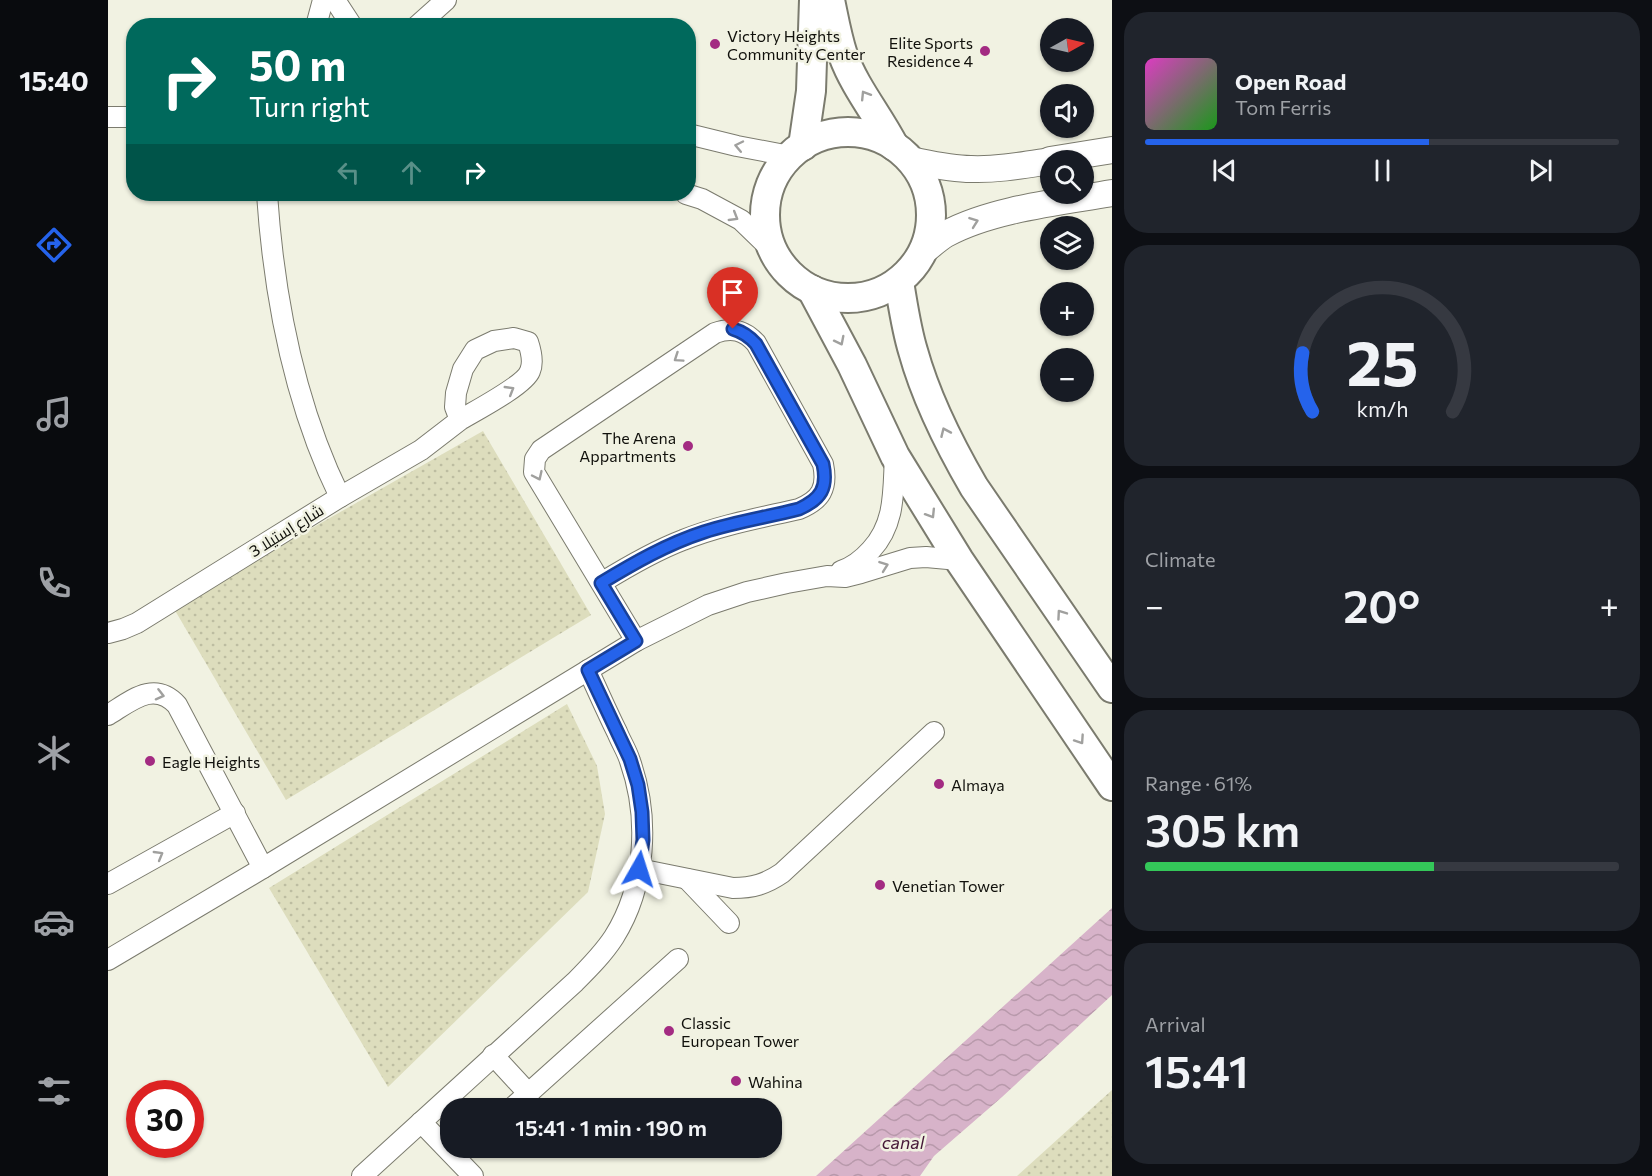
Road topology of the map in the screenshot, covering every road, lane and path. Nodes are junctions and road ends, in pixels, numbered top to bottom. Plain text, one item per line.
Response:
1 (323, 0) edge
2 (336, 0) edge
3 (446, 0) edge
4 (814, 0) edge
5 (830, 0) edge
6 (318, 18) edge
7 (346, 18) edge
8 (426, 18) edge
9 (108, 117) edge
10 (126, 117) edge
11 (696, 136) edge
12 (1112, 150) edge
13 (797, 151) junction
14 (902, 153) junction
15 (1094, 153) edge
16 (1040, 162) edge
17 (1112, 193) edge
18 (696, 197) edge
19 (268, 201) edge
20 (924, 251) junction
21 (775, 253) junction
22 (899, 282) junction
23 (812, 290) junction
24 (460, 420) junction
25 (895, 456) junction
26 (339, 497) junction
27 (959, 560) junction
28 (827, 576) junction
29 (601, 583) junction
30 (108, 633) edge
31 (636, 641) junction
32 (588, 670) junction
33 (1112, 688) edge
34 (108, 715) edge
35 (934, 732) dead end
36 (1112, 786) edge
37 (235, 813) junction
38 (263, 868) junction
39 (639, 869) junction
40 (687, 879) junction
41 (108, 884) edge
42 (729, 923) dead end
43 (678, 959) dead end
44 (108, 960) edge
45 (494, 1055) junction
46 (529, 1094) junction
47 (524, 1098) edge
48 (421, 1122) junction
49 (362, 1176) edge
50 (473, 1176) edge

1 - 6 street
2 - 7 street
3 - 8 street
4 - 13 main road
14 -> 5 main road
9 - 10 street
13 -> 11 street
12 - 15 street
13 - 14 main road
13 - 21 main road
14 - 16 street
14 - 20 main road
20 -> 17 street
18 -> 21 street
19 - 26 street
20 - 22 main road
21 - 23 main road
22 - 23 main road
33 -> 22 main road
23 -> 25 main road
24 -> 24 street, شارع إستيلا 3
24 - 26 street, شارع إستيلا 3
25 -> 27 main road
25 - 28 street
26 - 30 street, شارع إستيلا 3
28 -> 27 street
27 -> 36 main road
28 - 31 street
29 -> 29 street
29 - 31 street
31 - 32 street
32 - 38 street
32 - 39 street
34 -> 37 street
35 - 40 street
37 - 38 street
41 -> 37 street
38 - 44 street
39 - 40 street
39 - 45 street
40 - 42 street
43 - 46 street
45 - 46 street
45 - 48 street
46 - 47 street
48 - 49 street
48 - 50 street

